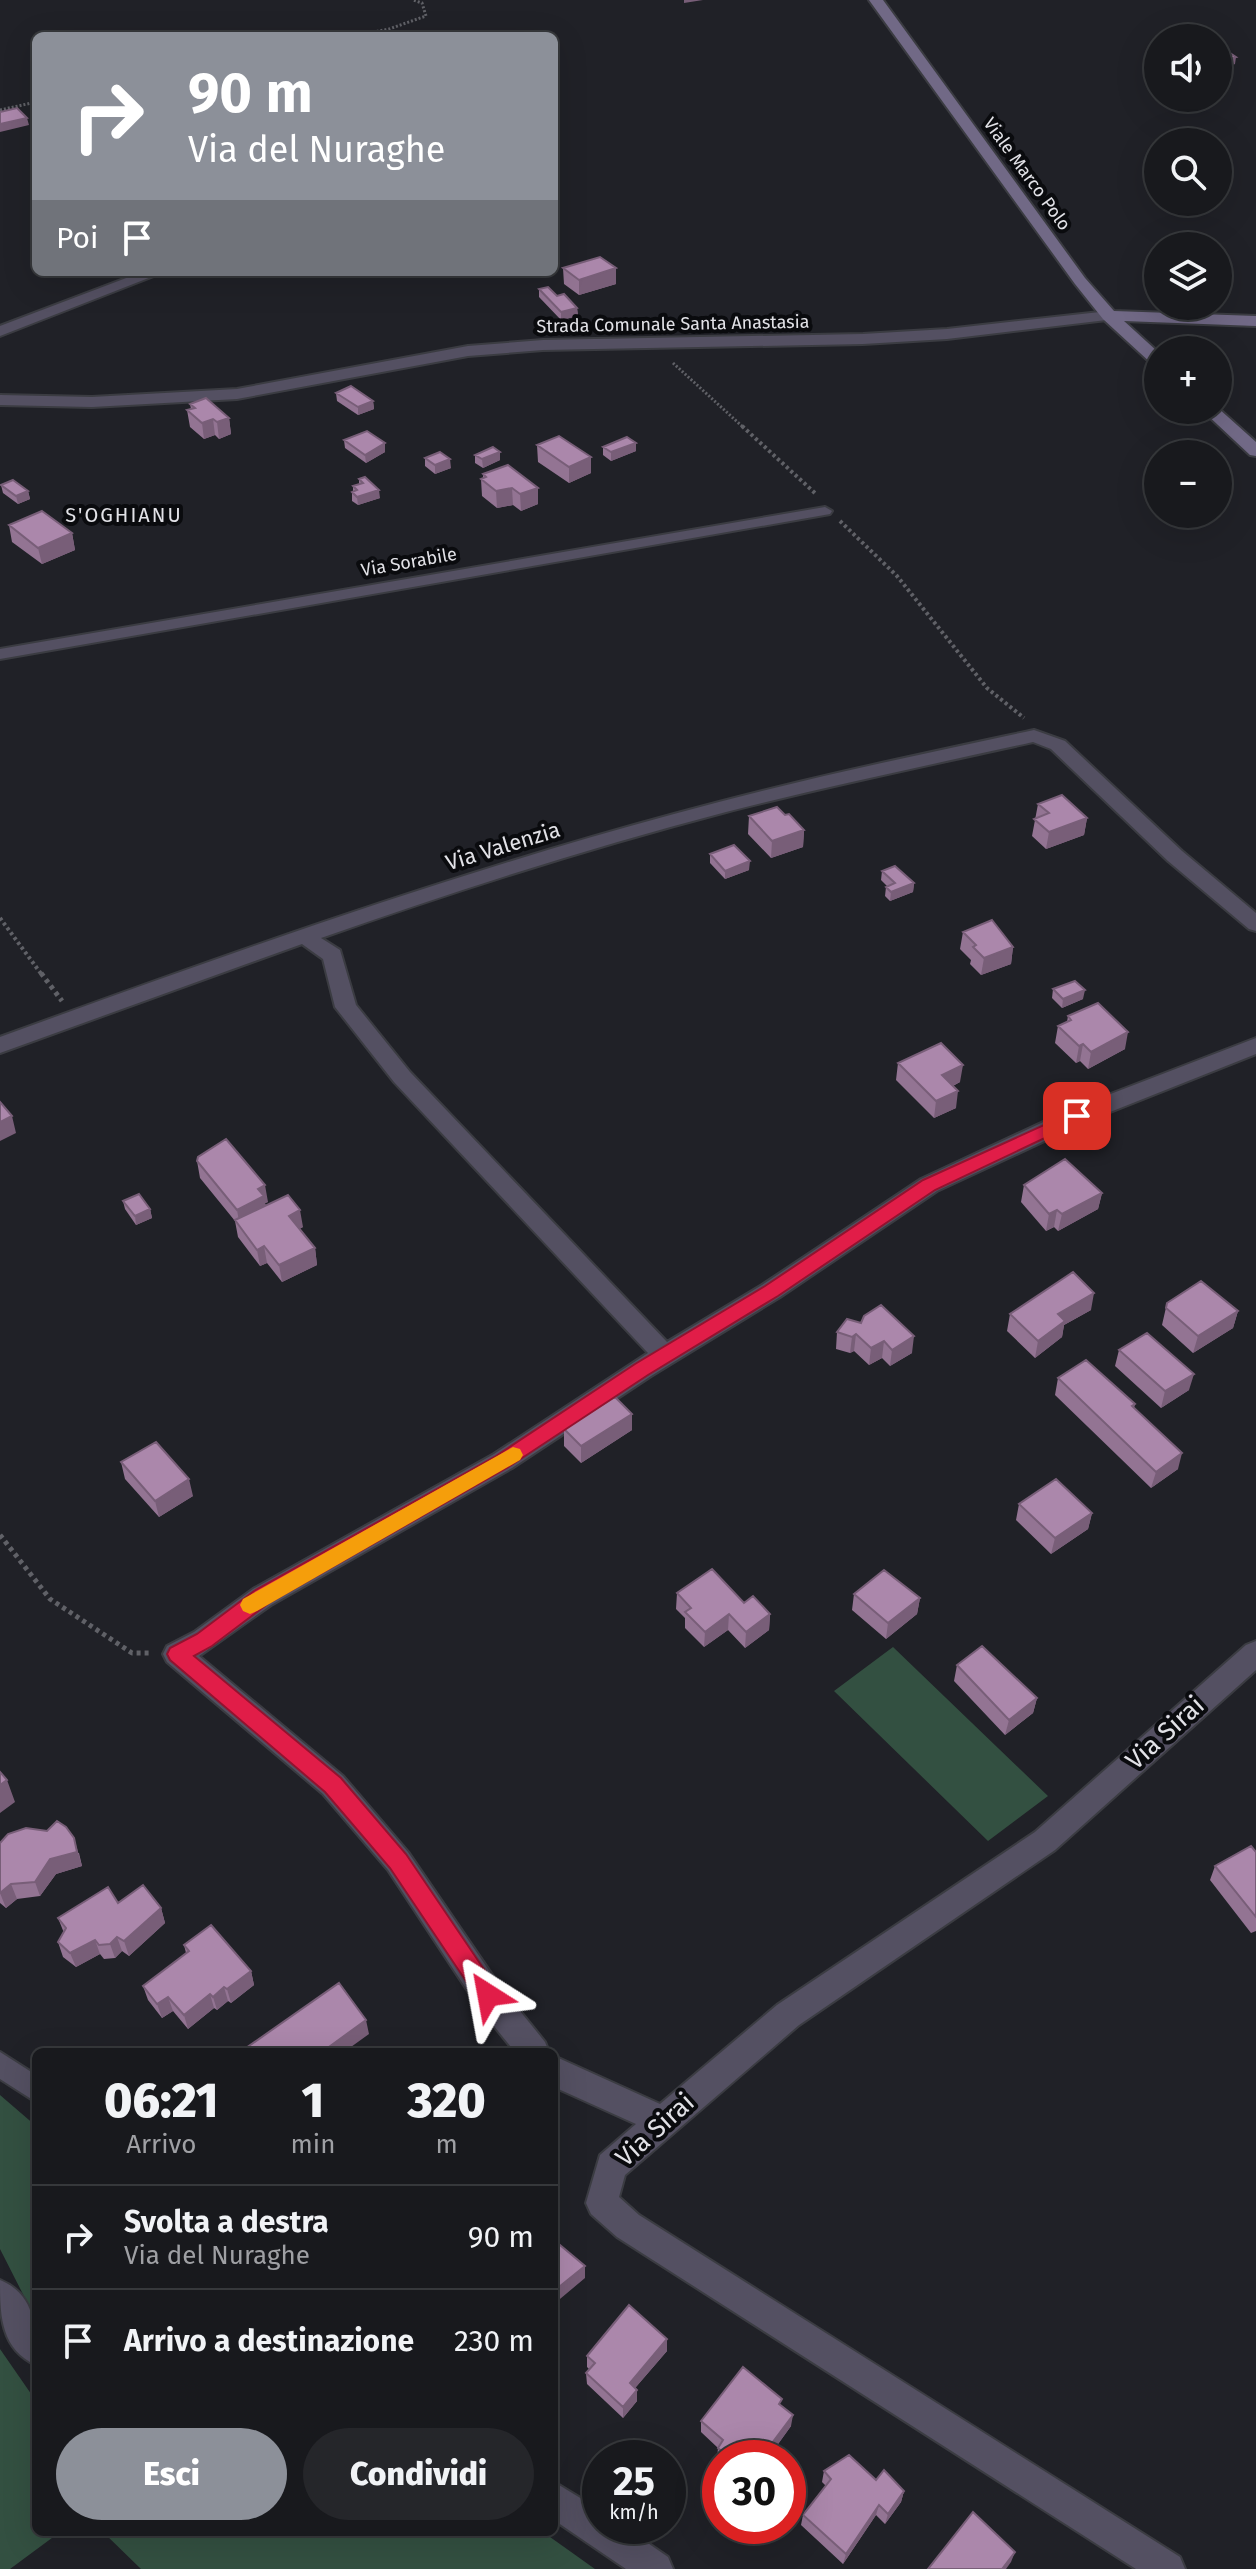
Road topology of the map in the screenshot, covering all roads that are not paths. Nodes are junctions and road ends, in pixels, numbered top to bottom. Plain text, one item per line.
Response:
1 (876, 0) edge
2 (145, 276) edge
3 (1109, 316) junction
4 (1256, 321) edge
5 (0, 331) edge
6 (1144, 348) edge
7 (0, 400) edge
8 (1226, 424) edge
9 (1256, 451) edge
10 (825, 511) road end
11 (0, 654) edge
12 (1256, 924) edge
13 (305, 937) junction
14 (0, 1045) edge
15 (1256, 1046) edge
16 (665, 1355) junction
17 (1256, 1653) edge
18 (531, 2048) edge
19 (0, 2064) edge
20 (558, 2073) edge
21 (32, 2087) edge
22 (663, 2121) junction
23 (0, 2296) edge
24 (32, 2342) edge
25 (558, 2502) edge
26 (656, 2569) edge
27 (1168, 2569) edge

1 - 3 main road, Viale Marco Polo
2 - 5 street
3 - 4 main road
3 - 6 main road, Viale Marco Polo
3 - 7 street, Strada Comunale Santa Anastasia
8 - 9 main road
10 - 11 lane, Via Sorabile
12 - 13 street, Via Valenzia
13 - 14 street, Via Valenzia
13 - 16 street
15 - 16 street
16 - 18 street
17 - 22 street, Via Sirai
19 - 21 lane
20 - 22 street
22 - 27 street, Via Sirai
23 - 24 street
25 - 26 street

